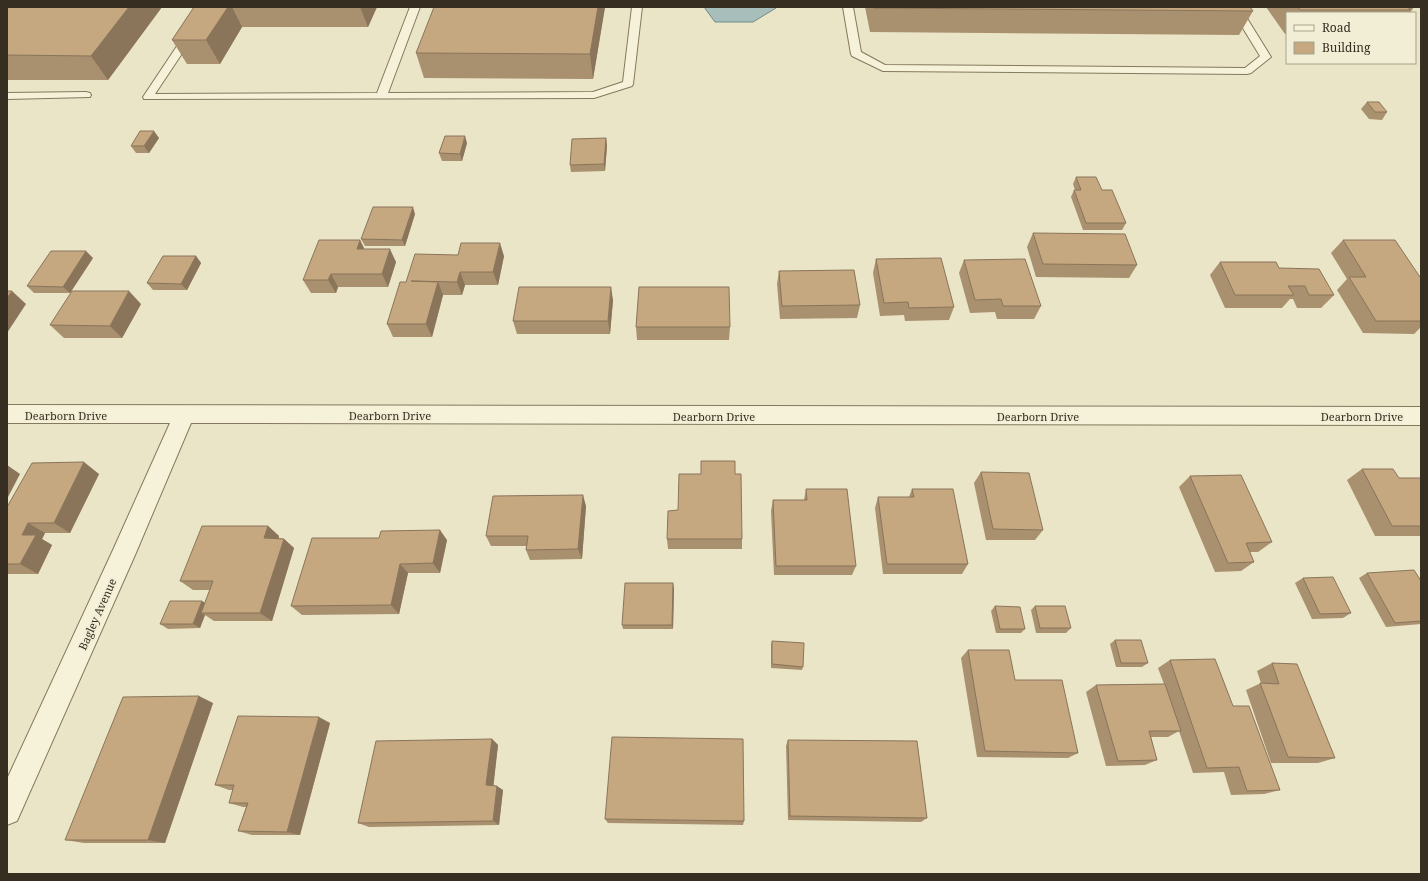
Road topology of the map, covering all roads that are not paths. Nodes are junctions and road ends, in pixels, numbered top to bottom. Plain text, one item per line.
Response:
1 (208, 7) edge
2 (415, 7) edge
3 (637, 7) edge
4 (848, 7) edge
5 (1235, 7) edge
6 (86, 95) dead end
7 (7, 96) edge
8 (381, 96) junction
9 (7, 414) edge
10 (184, 415) junction
11 (1421, 416) edge
12 (7, 811) edge

1 - 8 lane
2 - 8 lane
3 - 8 lane
4 - 5 lane
6 - 7 lane
9 - 10 street, Dearborn Drive
10 - 11 street, Dearborn Drive
10 - 12 street, Bagley Avenue

